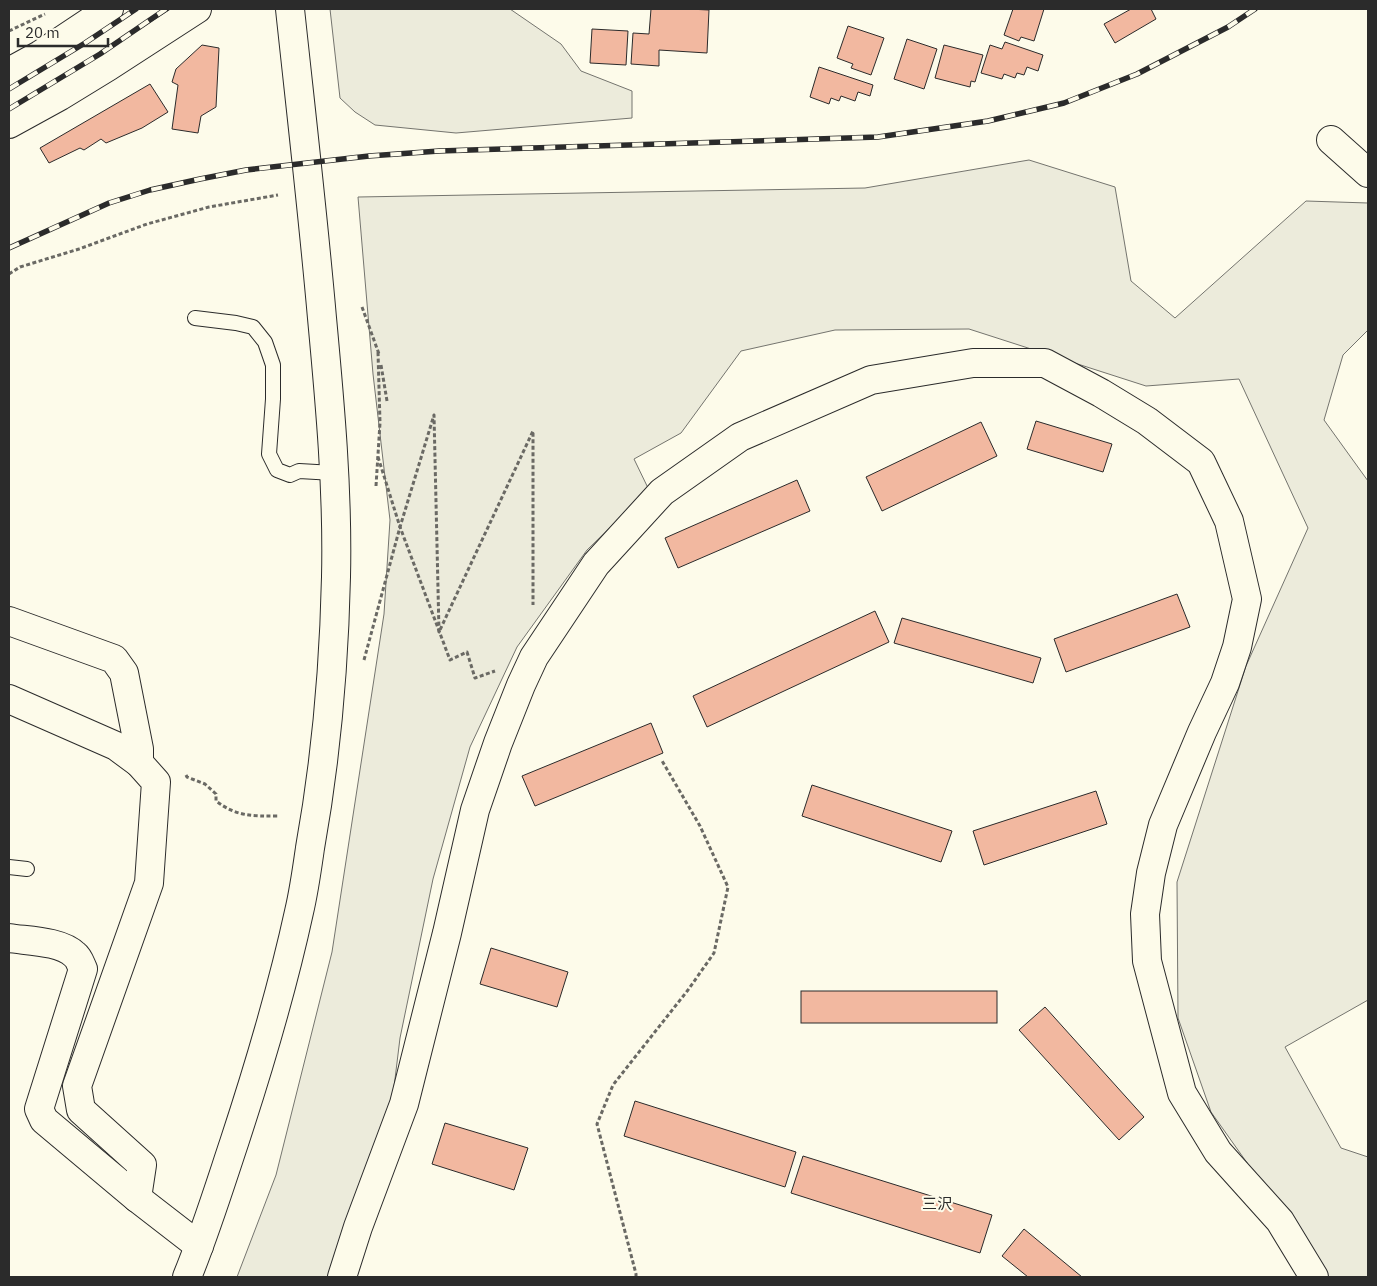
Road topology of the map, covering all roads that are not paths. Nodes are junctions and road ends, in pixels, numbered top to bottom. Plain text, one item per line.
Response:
1 (109, 9) edge
2 (197, 9) edge
3 (290, 9) edge
4 (9, 72) edge
5 (9, 124) edge
6 (1331, 140) dead end
7 (1368, 173) edge
8 (195, 318) dead end
9 (334, 473) junction
10 (9, 621) edge
11 (9, 699) edge
12 (138, 763) junction
13 (9, 867) edge
14 (27, 869) dead end
15 (9, 938) edge
16 (138, 1198) junction
17 (199, 1246) junction
18 (187, 1277) edge
19 (342, 1277) edge
20 (1314, 1277) edge

1 - 4 street
2 - 5 street
3 - 9 street
6 - 7 street
8 - 9 lane
9 - 17 street
10 - 12 street
11 - 12 street
12 - 16 street
13 - 14 lane
15 - 16 street
16 - 17 street
17 - 18 street
19 - 20 street

